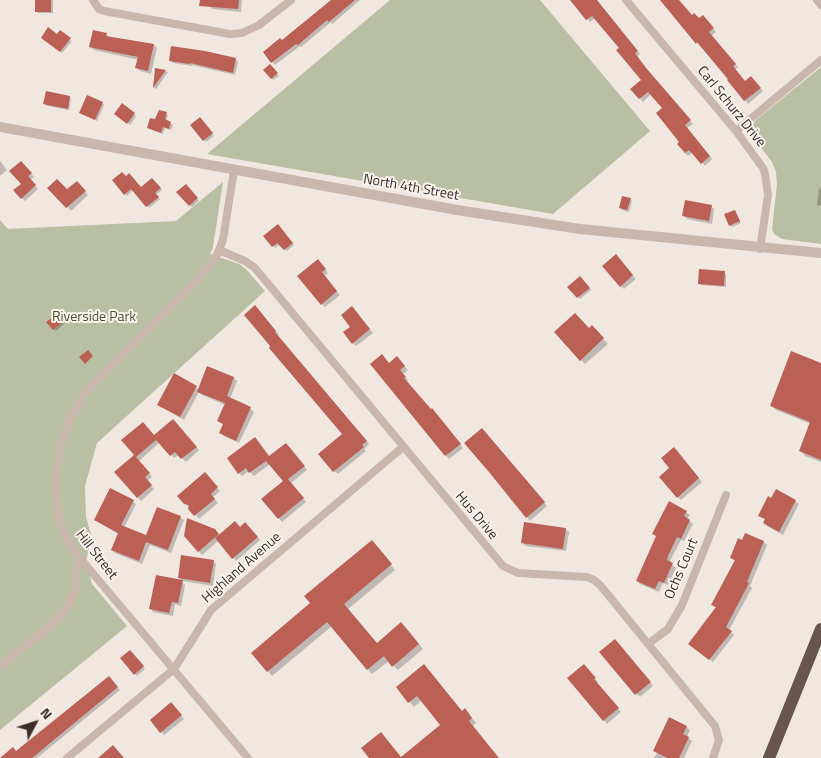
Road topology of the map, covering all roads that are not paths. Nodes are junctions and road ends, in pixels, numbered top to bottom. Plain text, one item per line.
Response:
1 (93, 0) edge
2 (291, 0) edge
3 (626, 0) edge
4 (817, 0) edge
5 (821, 5) edge
6 (821, 60) edge
7 (0, 128) edge
8 (736, 131) junction
9 (234, 170) junction
10 (760, 248) junction
11 (219, 250) junction
12 (821, 253) edge
13 (403, 447) junction
14 (726, 495) dead end
15 (79, 558) junction
16 (821, 629) edge
17 (648, 644) junction
18 (0, 666) edge
19 (174, 669) junction
20 (72, 756) edge
21 (248, 758) edge
22 (713, 758) edge
23 (769, 758) edge

1 - 2 street
3 - 8 street, Carl Schurz Drive
4 - 5 street
6 - 8 street
7 - 9 street, North 4th Street
8 - 10 street, Carl Schurz Drive
9 - 10 street, North 4th Street
9 - 11 street, Hill Street
10 - 12 street, North 4th Street
11 - 13 street, Hus Drive
11 - 15 street, Hill Street
13 - 17 street, Hus Drive
13 - 19 street, Highland Avenue
14 - 17 street, Ochs Court
15 - 18 street
15 - 19 street, Hill Street
16 - 23 highway
17 - 22 street, Hus Drive
19 - 20 street, Highland Avenue
19 - 21 street, Hill Street

